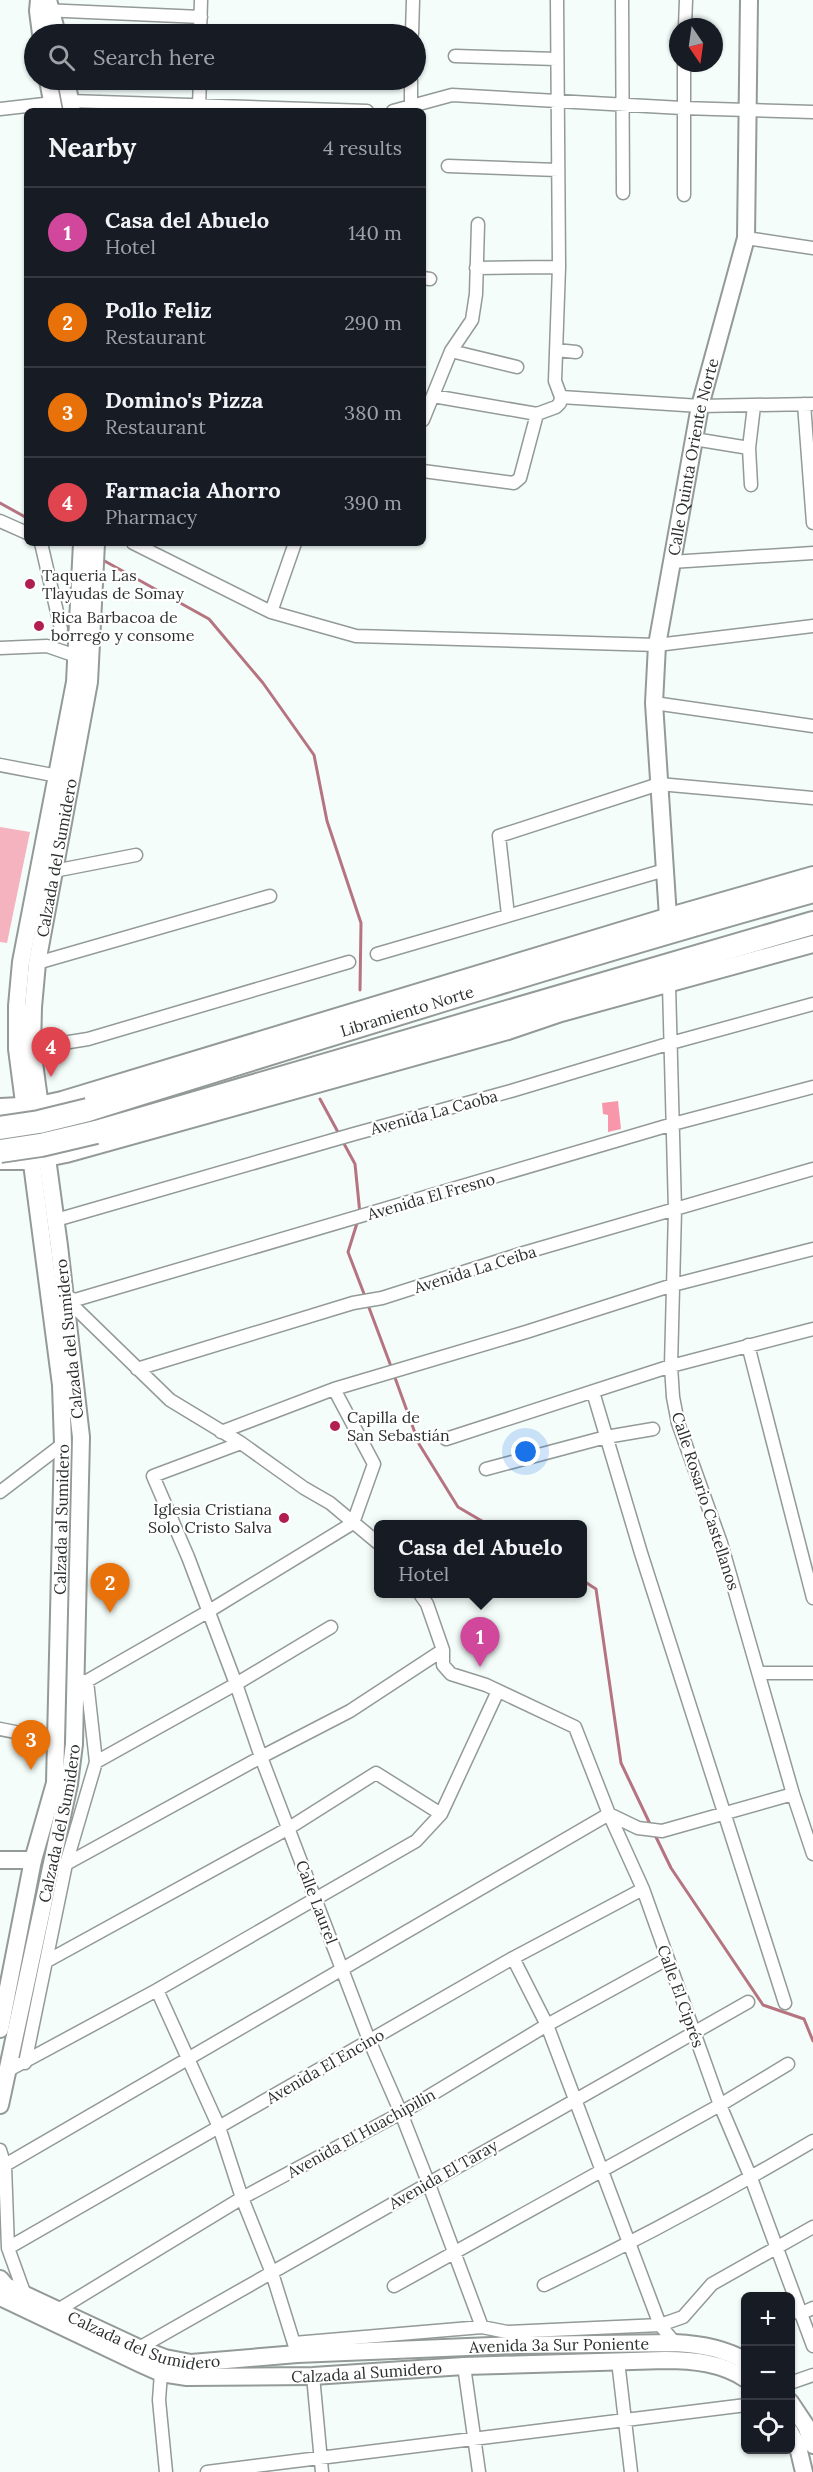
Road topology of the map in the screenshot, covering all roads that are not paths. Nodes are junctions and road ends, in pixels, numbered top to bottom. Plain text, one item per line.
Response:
1 (201, 0) edge
2 (413, 0) edge
3 (551, 0) edge
4 (556, 0) edge
5 (622, 0) edge
6 (686, 0) edge
7 (749, 0) edge
8 (44, 5) edge
9 (201, 17) junction
10 (685, 18) edge
11 (42, 24) edge
12 (53, 24) edge
13 (201, 24) edge
14 (412, 24) edge
15 (455, 56) dead end
16 (556, 59) junction
17 (684, 72) edge
18 (50, 90) edge
19 (68, 90) edge
20 (200, 90) edge
21 (411, 90) edge
22 (556, 102) junction
23 (200, 105) junction
24 (623, 105) junction
25 (71, 106) edge
26 (411, 106) junction
27 (54, 107) edge
28 (149, 107) edge
29 (24, 108) edge
30 (27, 108) edge
31 (284, 108) edge
32 (404, 108) edge
33 (682, 108) junction
34 (0, 109) edge
35 (749, 111) junction
36 (813, 112) edge
37 (448, 166) dead end
38 (558, 170) junction
39 (623, 193) dead end
40 (684, 195) dead end
41 (478, 224) dead end
42 (746, 238) junction
43 (813, 248) edge
44 (559, 267) junction
45 (476, 268) junction
46 (556, 350) junction
47 (451, 351) junction
48 (576, 352) dead end
49 (517, 367) dead end
50 (433, 396) junction
51 (561, 397) junction
52 (808, 404) edge
53 (700, 406) junction
54 (754, 406) junction
55 (426, 413) edge
56 (537, 414) junction
57 (694, 439) junction
58 (749, 448) junction
59 (426, 471) edge
60 (751, 485) dead end
61 (0, 521) edge
62 (813, 523) edge
63 (24, 532) edge
64 (42, 546) edge
65 (83, 546) edge
66 (95, 546) edge
67 (139, 546) edge
68 (294, 546) edge
69 (813, 553) edge
70 (671, 562) junction
71 (88, 571) junction
72 (56, 610) junction
73 (271, 612) junction
74 (79, 614) junction
75 (813, 626) edge
76 (61, 629) junction
77 (657, 645) junction
78 (47, 646) junction
79 (0, 648) edge
80 (76, 656) junction
81 (79, 700) junction
82 (654, 703) junction
83 (813, 726) edge
84 (0, 765) edge
85 (58, 776) junction
86 (659, 784) junction
87 (813, 798) edge
88 (136, 855) dead end
89 (665, 870) junction
90 (54, 871) junction
91 (813, 875) edge
92 (813, 891) edge
93 (270, 896) dead end
94 (508, 915) junction
95 (668, 916) junction
96 (813, 923) edge
97 (813, 944) edge
98 (378, 954) dead end
99 (349, 962) dead end
100 (37, 963) junction
101 (469, 976) junction
102 (669, 985) junction
103 (433, 1002) junction
104 (813, 1004) edge
105 (561, 1013) junction
106 (446, 1030) junction
107 (671, 1043) junction
108 (32, 1048) junction
109 (813, 1087) edge
110 (91, 1100) junction
111 (31, 1105) junction
112 (0, 1107) edge
113 (673, 1124) junction
114 (0, 1126) edge
115 (104, 1137) junction
116 (0, 1144) edge
117 (0, 1151) edge
118 (40, 1159) junction
119 (0, 1161) edge
120 (813, 1169) edge
121 (675, 1210) junction
122 (56, 1221) junction
123 (813, 1249) edge
124 (673, 1285) junction
125 (57, 1299) junction
126 (813, 1329) edge
127 (748, 1345) junction
128 (670, 1366) junction
129 (137, 1369) junction
130 (334, 1389) junction
131 (593, 1392) junction
132 (653, 1429) dead end
133 (220, 1432) junction
134 (606, 1437) junction
135 (446, 1439) dead end
136 (241, 1443) junction
137 (63, 1444) junction
138 (486, 1469) dead end
139 (0, 1492) edge
140 (353, 1523) junction
141 (374, 1540) edge
142 (60, 1572) junction
143 (78, 1574) junction
144 (423, 1598) edge
145 (813, 1599) edge
146 (208, 1611) junction
147 (330, 1627) dead end
148 (443, 1650) junction
149 (760, 1673) junction
150 (813, 1673) edge
151 (81, 1681) junction
152 (236, 1684) junction
153 (498, 1691) junction
154 (0, 1729) edge
155 (56, 1740) junction
156 (261, 1757) junction
157 (96, 1762) junction
158 (793, 1794) junction
159 (441, 1814) junction
160 (609, 1814) junction
161 (724, 1814) junction
162 (289, 1828) junction
163 (813, 1854) edge
164 (0, 1860) edge
165 (33, 1860) junction
166 (59, 1864) junction
167 (644, 1888) junction
168 (315, 1897) junction
169 (513, 1959) junction
170 (667, 1959) junction
171 (47, 1961) junction
172 (343, 1970) junction
173 (157, 1990) junction
174 (748, 2002) dead end
175 (784, 2003) dead end
176 (547, 2025) junction
177 (0, 2029) edge
178 (694, 2031) junction
179 (369, 2040) junction
180 (187, 2061) junction
181 (25, 2063) junction
182 (788, 2064) dead end
183 (7, 2071) junction
184 (1, 2098) edge
185 (576, 2100) junction
186 (720, 2105) junction
187 (401, 2113) junction
188 (219, 2127) junction
189 (813, 2141) edge
190 (0, 2150) edge
191 (3, 2167) edge
192 (603, 2170) junction
193 (751, 2178) junction
194 (428, 2182) junction
195 (242, 2198) junction
196 (813, 2227) edge
197 (629, 2244) junction
198 (776, 2247) junction
199 (8, 2248) junction
200 (455, 2251) junction
201 (272, 2273) junction
202 (0, 2280) edge
203 (394, 2286) dead end
204 (544, 2286) dead end
205 (25, 2295) junction
206 (0, 2297) edge
207 (813, 2308) edge
208 (58, 2310) junction
209 (800, 2314) junction
210 (660, 2325) junction
211 (482, 2328) junction
212 (675, 2343) junction
213 (813, 2346) edge
214 (139, 2348) junction
215 (296, 2349) junction
216 (438, 2349) junction
217 (741, 2359) edge
218 (618, 2361) junction
219 (464, 2366) junction
220 (439, 2368) junction
221 (161, 2373) junction
222 (813, 2375) edge
223 (313, 2376) junction
224 (741, 2377) edge
225 (795, 2381) edge
226 (741, 2406) edge
227 (795, 2410) edge
228 (625, 2420) junction
229 (475, 2440) junction
230 (795, 2441) edge
231 (813, 2445) edge
232 (320, 2457) junction
233 (166, 2472) edge
234 (207, 2472) edge
235 (322, 2472) edge
236 (479, 2472) edge
237 (631, 2472) edge
238 (804, 2472) edge

1 - 9 street
2 - 14 street
3 - 4 street
4 - 16 street
5 - 24 street
6 - 10 street
7 - 35 main road, Calle Quinta Oriente Norte
8 - 9 street
8 - 11 main road
8 - 12 main road
9 - 13 street
15 - 16 street
16 - 22 street
17 - 33 street
18 - 27 main road
19 - 25 main road
20 - 23 street
21 - 26 street
22 - 24 street
22 - 26 street
22 - 38 street
23 - 28 street
23 - 31 street
24 - 33 street
24 - 39 street
25 - 28 street
26 - 32 street
27 - 30 street
29 - 34 street
33 - 35 street
33 - 40 street
35 - 36 street
35 - 42 main road, Calle Quinta Oriente Norte
37 - 38 street
38 - 44 street
41 - 45 street
42 - 43 street
42 - 53 main road, Calle Quinta Oriente Norte
44 - 45 street
44 - 46 street
45 - 47 street
46 - 48 street
46 - 51 street
47 - 49 street
47 - 50 street
50 - 55 street
50 - 56 street
51 - 53 street
51 - 56 street
52 - 54 street
52 - 62 street
53 - 54 street
53 - 57 main road, Calle Quinta Oriente Norte
54 - 58 street
56 - 59 street
57 - 58 street
57 - 70 main road, Calle Quinta Oriente Norte
58 - 60 street
61 - 63 street
64 - 72 street
65 - 71 main road
66 - 71 main road
67 - 73 street
68 - 73 street
69 - 70 street
70 - 77 main road, Calle Quinta Oriente Norte
71 - 74 main road
71 - 81 main road, Calzada del Sumidero
72 - 74 street
72 - 76 street
73 - 77 street
74 - 76 street
74 - 80 main road
75 - 77 street
76 - 78 street
77 - 82 main road, Calle Quinta Oriente Norte
78 - 79 street
78 - 80 street
80 - 81 main road
81 - 85 main road
81 - 90 main road, Calzada del Sumidero
82 - 83 street
82 - 86 main road, Calle Quinta Oriente Norte
84 - 85 street
85 - 111 main road
86 - 87 street
86 - 89 main road, Calle Quinta Oriente Norte
86 - 94 street
88 - 90 street
89 - 94 street
89 - 95 main road, Calle Quinta Oriente Norte
90 - 100 main road, Calzada del Sumidero
91 - 95 main road, Libramiento Norte
92 - 103 highway, Libramiento Norte
93 - 100 street
94 - 98 street
95 - 101 main road, Libramiento Norte
96 - 106 highway, Libramiento Norte
97 - 102 main road
99 - 108 street
100 - 108 main road, Calzada del Sumidero
101 - 103 highway
101 - 110 main road, Libramiento Norte
102 - 105 main road
102 - 107 street, Calle Rosario Castellanos
103 - 110 highway, Libramiento Norte
104 - 107 street, Avenida La Caoba
105 - 106 highway
105 - 115 main road
106 - 115 highway, Libramiento Norte
107 - 113 street, Calle Rosario Castellanos
107 - 122 street, Avenida La Caoba
108 - 111 main road, Calzada del Sumidero
109 - 113 street, Avenida El Fresno
110 - 111 main road, Libramiento Norte
110 - 114 highway, Libramiento Norte, bridge
110 - 115 main road
111 - 112 main road, Libramiento Norte
111 - 118 main road, Calzada del Sumidero
113 - 121 street, Calle Rosario Castellanos
113 - 125 street, Avenida El Fresno
114 - 116 main road
115 - 117 highway, Libramiento Norte, bridge
115 - 118 main road
118 - 119 main road
118 - 122 main road, Calzada del Sumidero
118 - 125 main road, Calzada al Sumidero
120 - 121 street, Avenida La Ceiba
121 - 124 street, Calle Rosario Castellanos
121 - 129 street, Avenida La Ceiba
122 - 125 main road, Calzada del Sumidero
123 - 124 street
124 - 128 street, Calle Rosario Castellanos
124 - 130 street
125 - 129 street
125 - 137 main road, Calzada al Sumidero
125 - 143 main road, Calzada del Sumidero
126 - 127 street
127 - 128 street
127 - 145 street
128 - 131 street
128 - 149 street, Calle Rosario Castellanos
129 - 133 street
130 - 133 street
130 - 140 street
131 - 134 street
131 - 135 street
132 - 134 street
133 - 136 street
134 - 138 street
134 - 161 street
136 - 140 street
136 - 146 street, Calle Laurel
137 - 139 street
137 - 142 main road, Calzada al Sumidero
140 - 141 street
140 - 146 street
142 - 143 main road
142 - 155 main road, Calzada al Sumidero
143 - 151 main road, Calzada del Sumidero
144 - 148 street, Calle El Ciprés
146 - 151 street
146 - 152 street, Calle Laurel
147 - 152 street
148 - 153 street, Calle El Ciprés
148 - 156 street
149 - 150 street
149 - 158 street, Calle Rosario Castellanos
151 - 157 street
151 - 166 main road, Calzada del Sumidero
152 - 156 street, Calle Laurel
152 - 157 street
153 - 159 street
153 - 160 street, Calle El Ciprés
154 - 155 street
155 - 165 main road, Calzada al Sumidero
156 - 162 street, Calle Laurel
156 - 166 street
157 - 166 street
158 - 161 street
158 - 163 street, Calle Rosario Castellanos
159 - 162 street
159 - 168 street
160 - 161 street
160 - 167 street, Calle El Ciprés
160 - 172 street
161 - 175 street
162 - 168 street, Calle Laurel
162 - 171 street
164 - 165 main road
165 - 177 main road, Calzada al Sumidero
166 - 171 street
166 - 183 main road, Calzada del Sumidero
167 - 169 street, Avenida El Encino
167 - 170 street, Calle El Ciprés
168 - 172 street, Calle Laurel
168 - 173 street
169 - 176 street
169 - 179 street, Avenida El Encino
170 - 176 street, Avenida El Huachipilin
170 - 178 street, Calle El Ciprés
171 - 181 street
172 - 179 street, Calle Laurel
172 - 180 street
173 - 180 street
173 - 181 street
174 - 178 street, Avenida El Taray
176 - 185 street
176 - 187 street, Avenida El Huachipilin
178 - 185 street, Avenida El Taray
178 - 186 street, Calle El Ciprés
179 - 187 street, Calle Laurel
179 - 188 street, Avenida El Encino
180 - 188 street
180 - 191 street
181 - 183 street
182 - 186 street
183 - 184 main road, Calzada del Sumidero
185 - 192 street
185 - 194 street, Avenida El Taray
186 - 192 street
186 - 193 street, Calle El Ciprés
187 - 194 street, Calle Laurel
187 - 195 street, Avenida El Huachipilin
188 - 195 street
188 - 199 street, Avenida El Encino
189 - 193 street
190 - 191 street
191 - 199 street
192 - 197 street
192 - 200 street
193 - 197 street
193 - 198 street, Calle El Ciprés
194 - 200 street, Calle Laurel
194 - 201 street, Avenida El Taray
195 - 201 street
195 - 208 street, Avenida El Huachipilin
196 - 198 street
197 - 204 street
197 - 210 street
198 - 209 street, Calle El Ciprés
198 - 210 street
199 - 205 street
200 - 203 street
200 - 211 street, Calle Laurel
201 - 214 street, Avenida El Taray
201 - 215 street
202 - 205 main road, Calzada del Sumidero
205 - 208 main road, Calzada del Sumidero
206 - 221 main road, Calzada al Sumidero
207 - 209 street
208 - 214 main road, Calzada del Sumidero
209 - 213 street, Calle El Ciprés
210 - 211 street
210 - 212 street
211 - 215 street
212 - 216 main road, Avenida 3a Sur Poniente
212 - 217 main road, Avenida 3a Sur Poniente
214 - 215 main road, Calzada del Sumidero
215 - 216 main road, Avenida 3a Sur Poniente
216 - 220 main road
218 - 219 main road, Calzada al Sumidero
218 - 224 main road, Calzada al Sumidero
218 - 228 street
219 - 220 main road, Calzada al Sumidero
219 - 229 street
220 - 223 main road, Calzada al Sumidero
221 - 223 main road, Calzada al Sumidero
221 - 233 street
222 - 225 street
223 - 232 street
226 - 228 street
227 - 231 main road
228 - 229 street
228 - 237 street
229 - 232 street
229 - 236 street
230 - 238 main road
232 - 234 street
232 - 235 street

